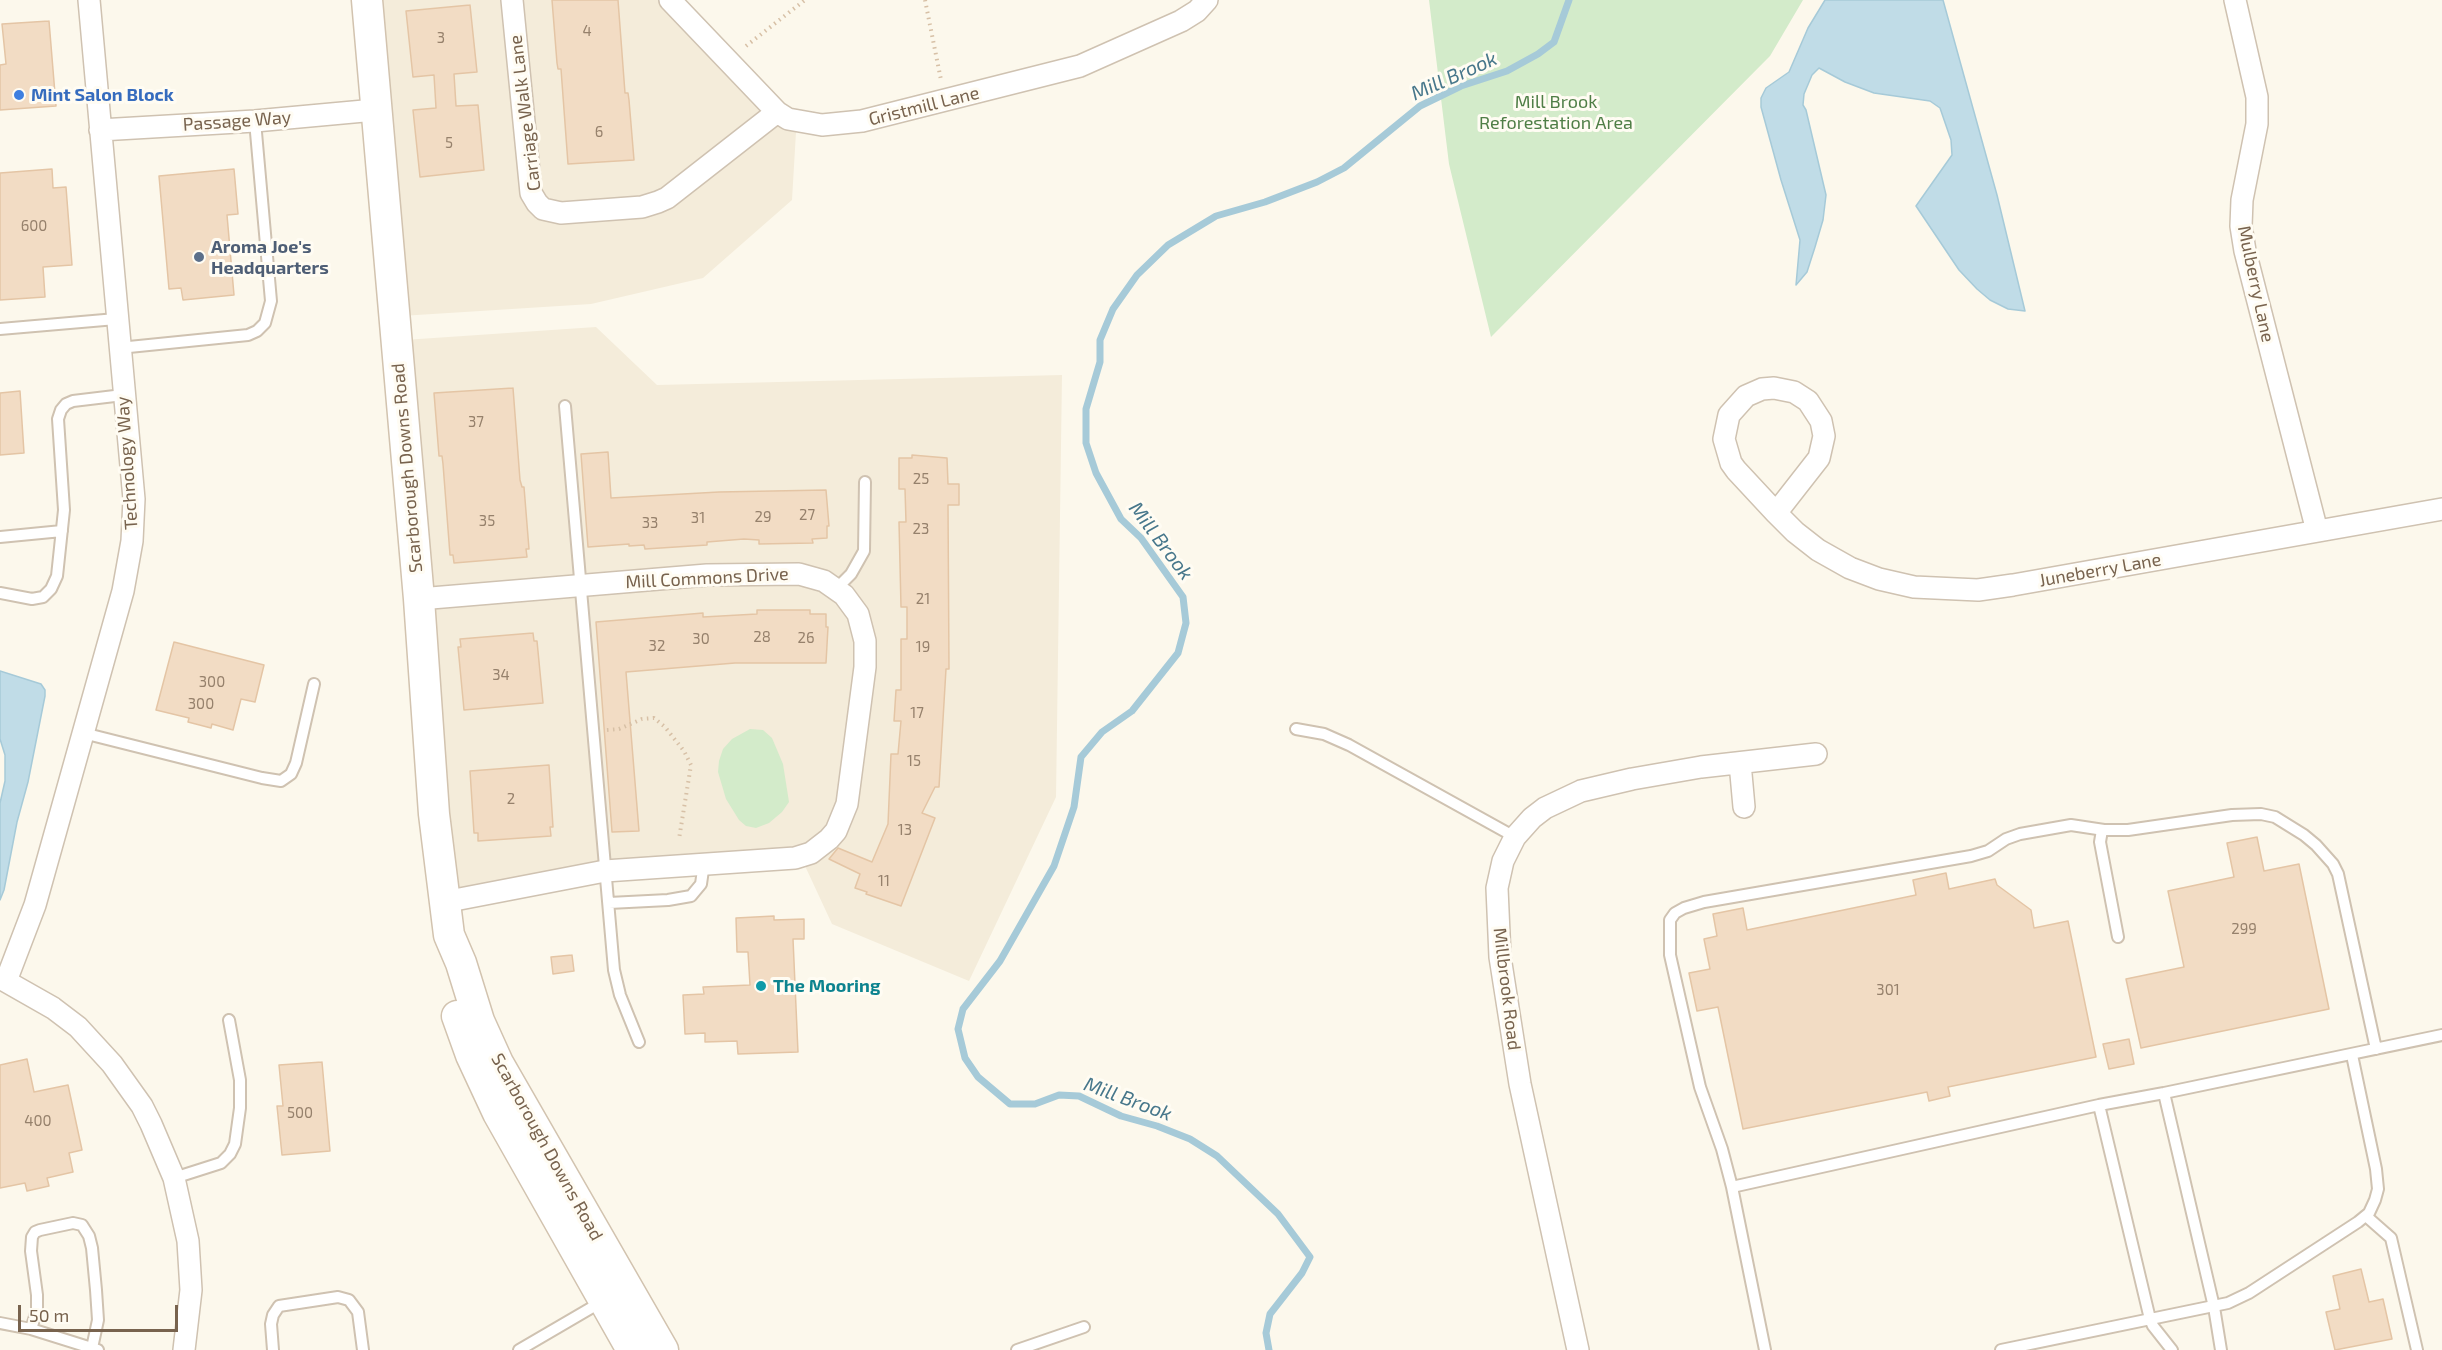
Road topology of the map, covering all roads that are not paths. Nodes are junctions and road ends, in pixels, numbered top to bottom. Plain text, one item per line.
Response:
1 (89, 0) edge
2 (367, 0) edge
3 (512, 0) edge
4 (670, 0) edge
5 (1207, 0) edge
6 (2235, 0) edge
7 (375, 110) junction
8 (777, 112) junction
9 (255, 121) junction
10 (99, 130) junction
11 (116, 319) junction
12 (0, 329) edge
13 (119, 348) junction
14 (123, 394) junction
15 (565, 406) dead end
16 (865, 482) dead end
17 (2442, 509) edge
18 (1776, 513) junction
19 (62, 531) junction
20 (2317, 531) junction
21 (0, 537) edge
22 (580, 585) junction
23 (837, 589) junction
24 (0, 593) edge
25 (418, 599) junction
26 (314, 684) dead end
27 (1296, 729) dead end
28 (83, 733) junction
29 (1815, 754) dead end
30 (1740, 763) junction
31 (1744, 807) dead end
32 (2102, 830) junction
33 (1515, 837) junction
34 (704, 863) junction
35 (605, 871) junction
36 (444, 902) junction
37 (609, 903) junction
38 (2118, 937) dead end
39 (3, 979) edge
40 (229, 1020) dead end
41 (2442, 1035) edge
42 (639, 1042) dead end
43 (2376, 1049) junction
44 (2352, 1055) junction
45 (2164, 1094) junction
46 (2099, 1105) junction
47 (174, 1178) junction
48 (1732, 1186) junction
49 (2366, 1216) junction
50 (616, 1293) junction
51 (2214, 1307) junction
52 (2150, 1319) junction
53 (0, 1323) edge
54 (1084, 1327) dead end
55 (31, 1329) junction
56 (88, 1348) edge
57 (184, 1350) edge
58 (273, 1350) edge
59 (363, 1350) edge
60 (519, 1350) edge
61 (632, 1350) edge
62 (663, 1350) edge
63 (1017, 1350) edge
64 (1578, 1350) edge
65 (1765, 1350) edge
66 (2001, 1350) edge
67 (2172, 1350) edge
68 (2221, 1350) edge
69 (2417, 1350) edge

1 - 10 street, Technology Way
2 - 7 street, Scarborough Downs Road
3 - 8 street, Carriage Walk Lane
4 - 8 street, Gristmill Lane
5 - 8 street, Gristmill Lane
6 - 20 street, Mulberry Lane
7 - 9 street, Passage Way
7 - 25 street, Scarborough Downs Road
9 - 10 street, Passage Way
9 - 13 lane
10 - 11 street, Technology Way
11 - 12 lane
11 - 13 street, Technology Way
13 - 14 street, Technology Way
14 - 19 lane
14 - 28 street, Technology Way
15 - 22 lane
16 - 23 lane
17 - 20 street, Juneberry Lane
18 - 18 street, Juneberry Lane
18 - 20 street, Juneberry Lane
19 - 21 lane
19 - 24 lane
22 - 23 street, Mill Commons Drive
22 - 25 street, Mill Commons Drive
22 - 35 lane
23 - 34 street, Mill Commons Drive
25 - 36 street, Scarborough Downs Road
26 - 28 lane
27 - 33 lane
28 - 39 street, Technology Way
29 - 30 street, Millbrook Road
30 - 31 street
30 - 33 street, Millbrook Road
32 - 38 lane
32 - 43 lane
32 - 48 lane
33 - 64 street, Millbrook Road
34 - 35 street, Mill Commons Drive
34 - 37 lane
35 - 36 street, Mill Commons Drive
35 - 37 lane
36 - 50 street, Scarborough Downs Road
37 - 42 lane
39 - 47 street
40 - 47 lane
41 - 43 lane
43 - 44 lane
44 - 45 lane
44 - 49 lane
45 - 46 lane
45 - 51 lane
46 - 48 lane
46 - 52 lane
47 - 57 street
48 - 65 lane
49 - 51 lane
49 - 69 lane
50 - 60 lane
50 - 61 street, Scarborough Downs Road
50 - 62 street, Scarborough Downs Road
51 - 52 lane
51 - 68 lane
52 - 66 lane
52 - 67 lane
53 - 55 lane
54 - 63 lane
55 - 56 lane
55 - 56 lane
58 - 59 lane

